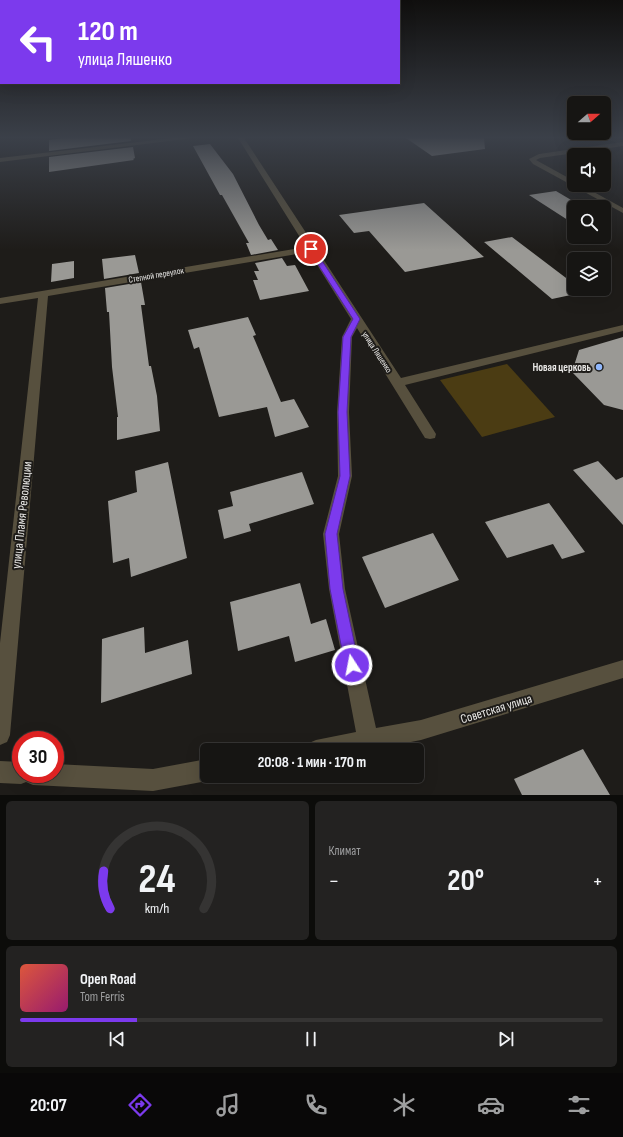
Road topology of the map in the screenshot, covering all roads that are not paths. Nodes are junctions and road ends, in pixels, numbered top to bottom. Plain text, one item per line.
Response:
1 (264, 175) edge
2 (557, 175) edge
3 (567, 181) edge
4 (588, 192) edge
5 (623, 211) edge
6 (311, 249) junction
7 (42, 294) junction
8 (0, 301) edge
9 (356, 319) junction
10 (623, 328) edge
11 (398, 383) junction
12 (430, 434) dead end
13 (623, 669) edge
14 (0, 735) edge
15 (368, 740) junction
16 (352, 743) edge
17 (200, 771) edge
18 (0, 772) edge
19 (12, 773) edge
20 (64, 776) edge

1 - 6 street, улица Ляшенко
2 - 3 street
4 - 5 street
6 - 7 street, Степной переулок
6 - 9 street, улица Ляшенко
7 - 8 street, Степной переулок
7 - 14 street, улица Пламя Революции
9 - 11 street, улица Ляшенко
9 - 15 street
10 - 11 street
11 - 12 street, улица Ляшенко
13 - 15 street, Советская улица
15 - 16 street
17 - 20 street
18 - 19 street

